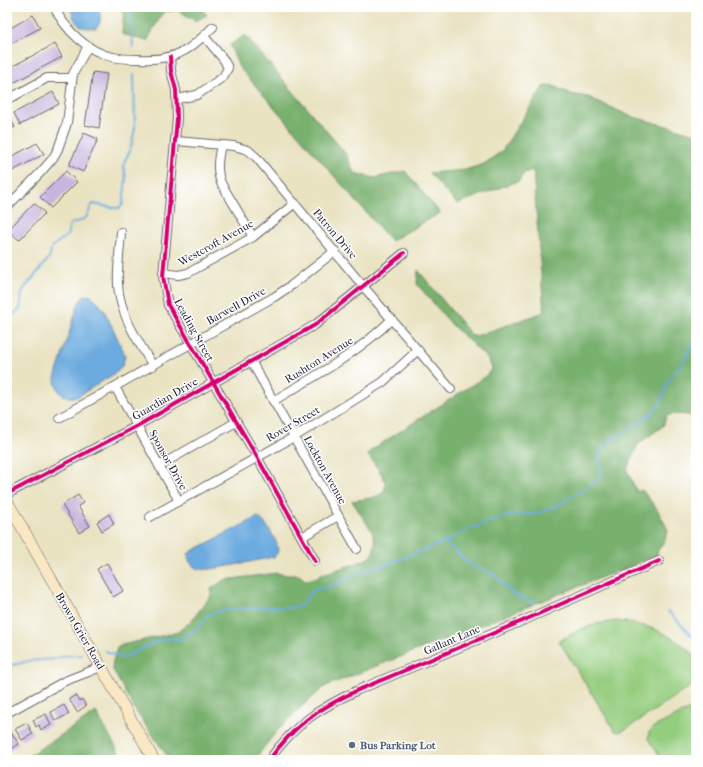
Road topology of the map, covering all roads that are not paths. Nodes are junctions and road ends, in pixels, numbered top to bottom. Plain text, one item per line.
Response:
1 (54, 7) edge
2 (213, 28) dead end
3 (204, 36) junction
4 (88, 46) junction
5 (170, 57) junction
6 (72, 78) junction
7 (177, 99) junction
8 (7, 100) edge
9 (176, 141) junction
10 (220, 144) junction
11 (295, 203) junction
12 (7, 207) edge
13 (122, 232) dead end
14 (253, 236) junction
15 (335, 251) junction
16 (404, 253) dead end
17 (163, 273) junction
18 (363, 286) junction
19 (392, 318) junction
20 (191, 344) junction
21 (418, 350) junction
22 (251, 361) junction
23 (153, 366) junction
24 (213, 382) junction
25 (115, 387) junction
26 (451, 389) dead end
27 (273, 400) junction
28 (60, 418) dead end
29 (236, 422) junction
30 (137, 426) junction
31 (294, 437) junction
32 (257, 457) junction
33 (159, 466) junction
34 (7, 494) edge
35 (7, 501) edge
36 (179, 501) junction
37 (338, 516) junction
38 (150, 517) dead end
39 (302, 537) junction
40 (357, 549) dead end
41 (315, 561) dead end
42 (659, 561) dead end
43 (101, 668) junction
44 (7, 713) edge
45 (154, 760) edge
46 (269, 760) edge

1 - 4 street
2 - 3 street
3 - 5 street
3 - 7 street
4 - 5 street
4 - 6 street
5 - 7 street, Leading Street
6 - 8 street
6 - 12 street
7 - 9 street, Leading Street
9 - 10 street, Patron Drive
9 - 17 street, Leading Street
10 - 11 street, Patron Drive
10 - 14 street
11 - 14 street, Westcroft Avenue
11 - 15 street, Patron Drive
13 - 23 street
14 - 17 street, Westcroft Avenue
15 - 18 street, Patron Drive
15 - 20 street, Barwell Drive
16 - 18 street, Guardian Drive
17 - 20 street, Leading Street
18 - 19 street, Patron Drive
18 - 22 street, Guardian Drive
19 - 21 street, Patron Drive
19 - 27 street, Rushton Avenue
20 - 23 street, Barwell Drive
20 - 24 street, Leading Street
21 - 26 street, Patron Drive
21 - 31 street, Rover Street
22 - 24 street, Guardian Drive
22 - 27 street, Lockton Avenue
23 - 25 street, Barwell Drive
24 - 29 street, Leading Street
24 - 30 street, Guardian Drive
25 - 28 street, Barwell Drive
25 - 30 street, Sponsor Drive
27 - 31 street, Lockton Avenue
29 - 32 street, Leading Street
29 - 33 street
30 - 33 street, Sponsor Drive
30 - 34 street, Guardian Drive
31 - 32 street, Rover Street
31 - 37 street, Lockton Avenue
32 - 36 street, Rover Street
32 - 39 street, Leading Street
33 - 36 street, Sponsor Drive
35 - 43 main road, Brown Grier Road
36 - 38 street, Rover Street
37 - 39 street
37 - 40 street, Lockton Avenue
39 - 41 street, Leading Street
42 - 46 street, Gallant Lane
43 - 44 street
43 - 45 main road, Brown Grier Road

